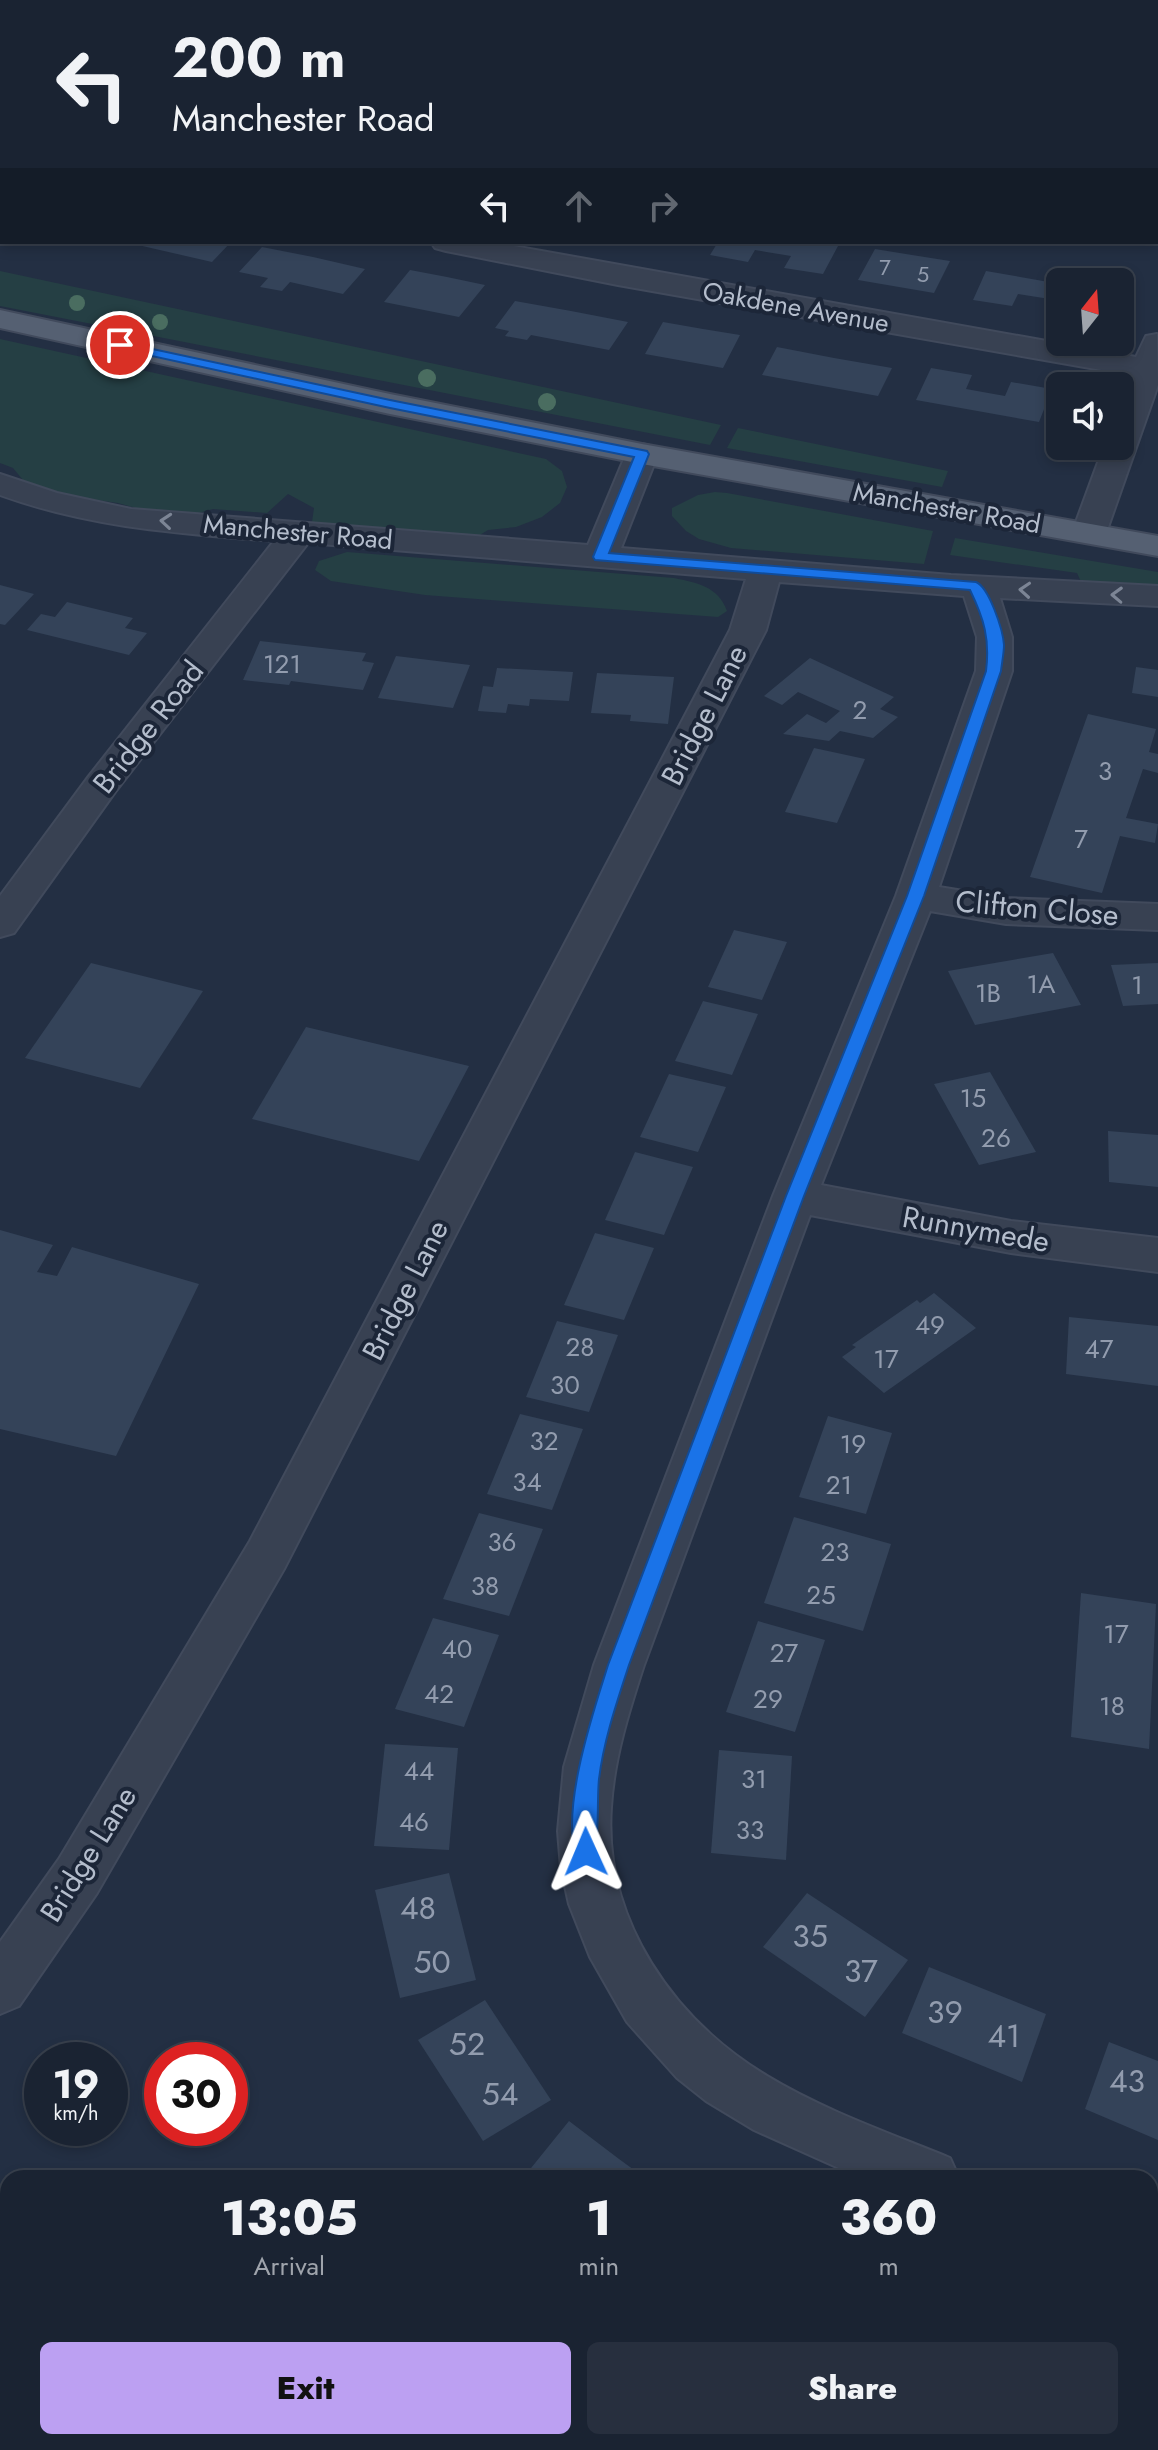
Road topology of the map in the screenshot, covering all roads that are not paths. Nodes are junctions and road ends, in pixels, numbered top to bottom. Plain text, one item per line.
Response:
1 (461, 244) edge
2 (0, 319) edge
3 (1152, 354) edge
4 (642, 454) junction
5 (0, 484) edge
6 (299, 532) junction
7 (1089, 533) junction
8 (1158, 546) edge
9 (600, 557) junction
10 (766, 568) junction
11 (976, 586) junction
12 (1158, 596) edge
13 (916, 896) junction
14 (1158, 917) edge
15 (0, 924) edge
16 (795, 1196) junction
17 (1158, 1255) edge
18 (0, 1988) edge
19 (911, 2170) edge

1 - 3 street, Oakdene Avenue
2 - 4 main road, Manchester Road
3 - 7 street
4 - 7 main road, Manchester Road
4 - 9 street
6 -> 5 street, Manchester Road
6 - 9 street, Manchester Road
6 - 15 street, Bridge Road
7 - 8 main road, Manchester Road
9 - 10 street, Manchester Road
10 - 11 street, Manchester Road
10 - 18 street, Bridge Lane
12 -> 11 street, Manchester Road
11 - 13 street
13 - 14 street, Clifton Close
13 - 16 street
16 - 17 street, Runnymede
16 - 19 street

